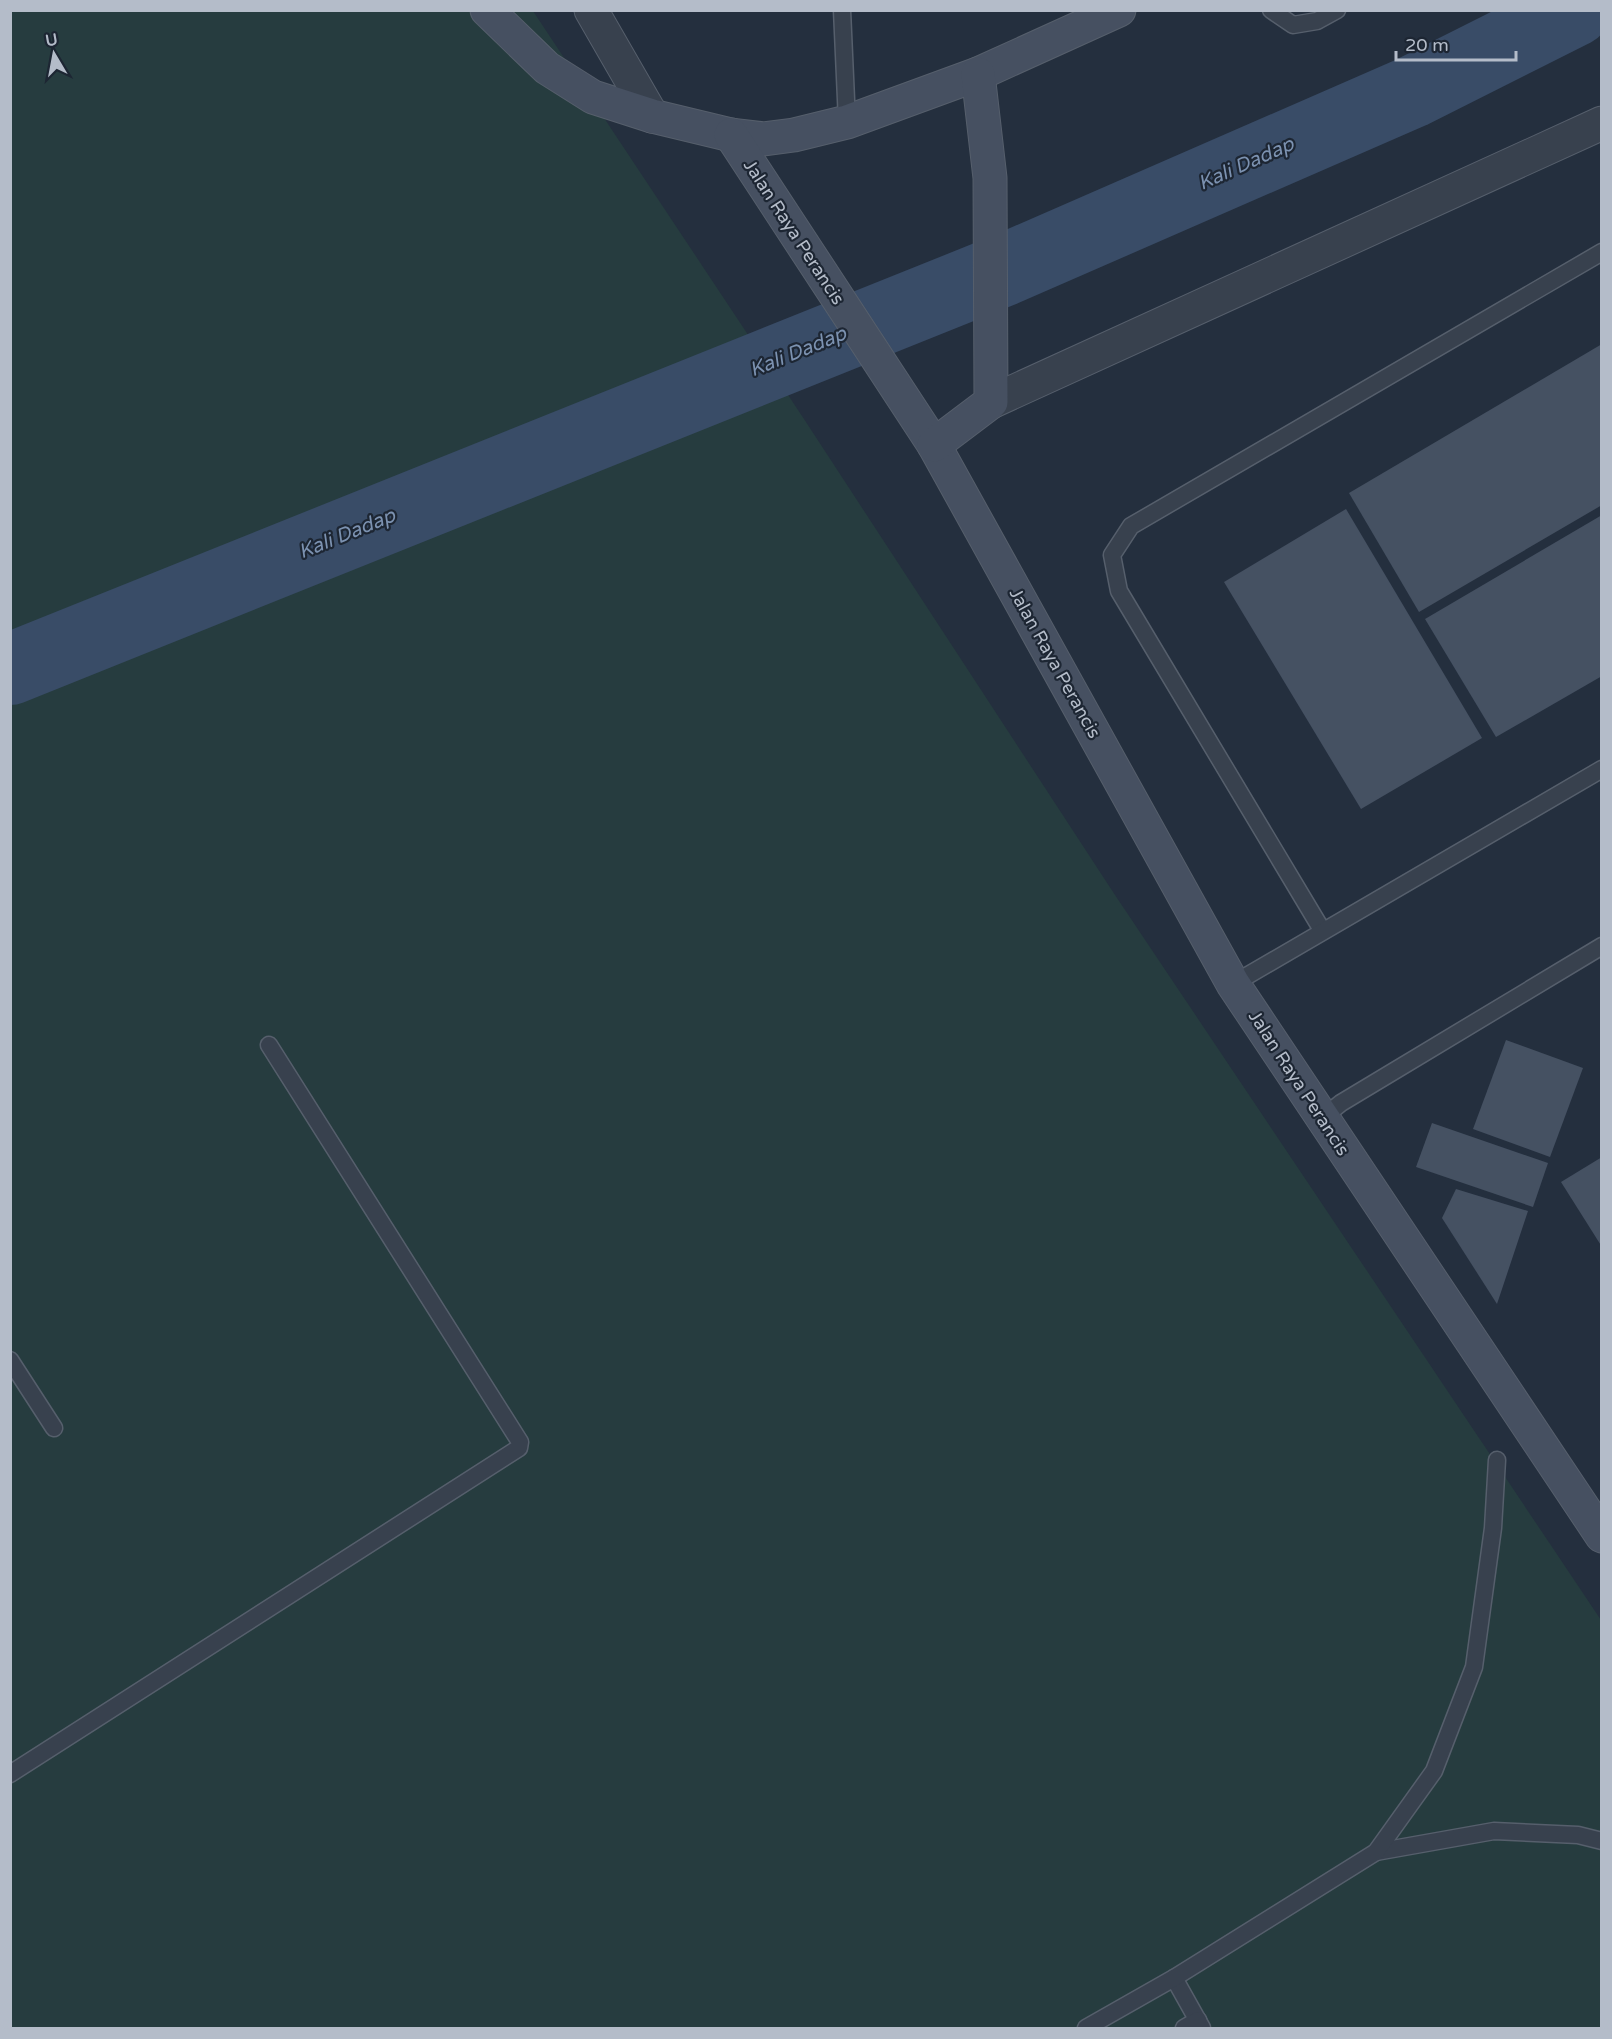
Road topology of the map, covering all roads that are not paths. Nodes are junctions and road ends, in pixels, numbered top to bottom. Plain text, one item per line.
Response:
1 (487, 10) edge
2 (591, 10) edge
3 (842, 10) edge
4 (1119, 10) edge
5 (1271, 10) edge
6 (1337, 10) edge
7 (978, 74) junction
8 (652, 116) junction
9 (847, 122) junction
10 (1602, 123) edge
11 (731, 135) junction
12 (1602, 252) edge
13 (991, 402) junction
14 (934, 444) junction
15 (1602, 770) edge
16 (1322, 930) junction
17 (1602, 946) edge
18 (1233, 984) junction
19 (269, 1045) dead end
20 (1321, 1119) junction
21 (10, 1360) edge
22 (54, 1428) dead end
23 (1497, 1460) dead end
24 (1602, 1536) edge
25 (10, 1774) edge
26 (1602, 1841) edge
27 (1376, 1852) junction
28 (1174, 1978) junction
29 (1195, 2026) edge
30 (1086, 2028) edge

1 - 8 street
2 - 8 street
3 - 9 lane
4 - 7 street, Jalan Raya Perancis
5 - 6 lane
7 - 9 street, Jalan Raya Perancis
7 - 13 street
8 - 11 street
9 - 11 street, Jalan Raya Perancis
10 - 13 street
11 - 14 street, Jalan Raya Perancis
12 - 16 lane
13 - 14 street
14 - 18 street, Jalan Raya Perancis
15 - 16 lane
16 - 18 lane
17 - 20 lane
18 - 20 street, Jalan Raya Perancis
19 - 25 lane
20 - 24 street, Jalan Raya Perancis
21 - 22 lane
23 - 27 lane
26 - 27 lane
27 - 28 lane
28 - 29 lane
28 - 30 lane

